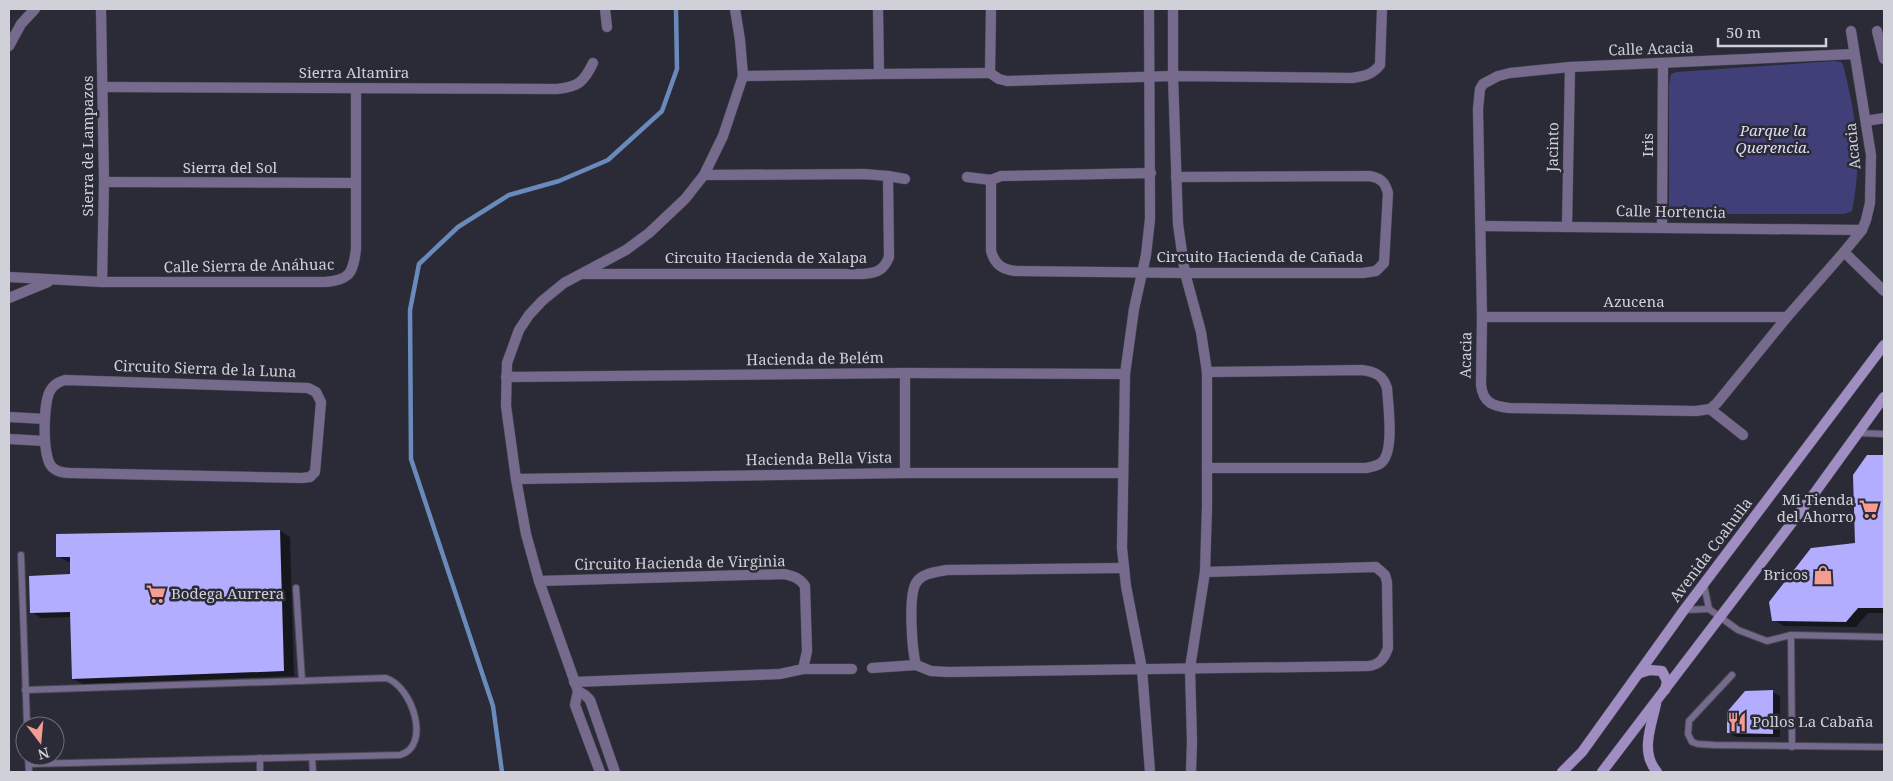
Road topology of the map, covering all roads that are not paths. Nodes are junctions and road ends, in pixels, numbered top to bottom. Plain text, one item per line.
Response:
1 (35, 9) edge
2 (101, 9) edge
3 (605, 9) edge
4 (734, 9) edge
5 (878, 9) edge
6 (991, 9) edge
7 (1150, 9) edge
8 (1173, 9) edge
9 (1382, 9) edge
10 (607, 27) dead end
11 (1850, 31) dead end
12 (1877, 31) dead end
13 (9, 46) edge
14 (1854, 54) junction
15 (1884, 59) edge
16 (592, 63) dead end
17 (1663, 63) junction
18 (1570, 67) junction
19 (990, 73) junction
20 (879, 74) junction
21 (743, 76) junction
22 (1173, 76) junction
23 (1150, 77) junction
24 (1483, 84) joint
25 (103, 86) junction
26 (356, 89) junction
27 (1884, 118) edge
28 (1866, 122) junction
29 (1151, 173) junction
30 (704, 175) junction
31 (888, 176) junction
32 (966, 177) dead end
33 (1176, 177) junction
34 (905, 179) dead end
35 (991, 180) junction
36 (104, 182) junction
37 (355, 183) junction
38 (1480, 226) junction
39 (1567, 227) junction
40 (1662, 227) junction
41 (1862, 230) junction
42 (1844, 252) junction
43 (1141, 272) junction
44 (581, 274) junction
45 (1185, 274) junction
46 (9, 277) edge
47 (51, 280) junction
48 (102, 282) junction
49 (1884, 291) edge
50 (9, 298) edge
51 (1482, 317) junction
52 (1787, 318) junction
53 (1884, 345) edge
54 (1207, 372) junction
55 (904, 373) junction
56 (1125, 374) junction
57 (506, 377) junction
58 (1884, 397) edge
59 (1710, 409) junction
60 (9, 417) edge
61 (46, 419) junction
62 (1858, 433) junction
63 (1884, 434) edge
64 (1743, 435) dead end
65 (9, 439) edge
66 (45, 441) junction
67 (1208, 468) junction
68 (905, 472) junction
69 (1122, 473) junction
70 (516, 479) junction
71 (21, 555) dead end
72 (1123, 568) junction
73 (1205, 572) junction
74 (539, 581) junction
75 (1704, 585) junction
76 (296, 588) dead end
77 (1709, 609) junction
78 (1684, 610) junction
79 (1720, 618) junction
80 (1791, 635) junction
81 (1884, 637) edge
82 (916, 665) junction
83 (872, 668) dead end
84 (1190, 668) junction
85 (852, 669) dead end
86 (1142, 669) junction
87 (803, 670) junction
88 (1640, 673) junction
89 (1732, 675) dead end
90 (302, 681) junction
91 (576, 686) junction
92 (25, 690) junction
93 (1665, 690) junction
94 (1656, 702) junction
95 (26, 716) edge
96 (1792, 747) junction
97 (1884, 747) edge
98 (312, 757) junction
99 (260, 758) junction
100 (65, 763) edge
101 (615, 770) edge
102 (260, 772) edge
103 (313, 772) edge
104 (600, 772) edge
105 (1150, 772) edge
106 (1191, 772) edge
107 (1562, 772) edge
108 (1602, 772) edge
109 (1657, 772) edge

1 - 13 street
2 - 25 street, Sierra de Lampazos
3 - 10 street
4 - 21 street
5 - 20 street
6 - 19 street
7 - 23 street
8 - 22 street
9 - 22 street
11 - 14 street, Acacia
12 - 15 street
14 - 17 street, Calle Acacia
14 - 28 street, Acacia
16 - 26 street, Sierra Altamira
17 - 18 street, Calle Acacia
17 - 40 street, Iris
18 - 24 street, Calle Acacia
18 - 39 street, Jacinto
19 - 20 street
19 - 23 street
20 - 21 street
21 - 30 street
22 - 23 street
22 - 33 street
23 - 29 street
24 - 38 street, Acacia
25 - 26 street, Sierra Altamira
25 - 36 street, Sierra de Lampazos
26 - 37 street, Calle Sierra de Anáhuac
27 - 28 street
28 - 41 street, Acacia
29 - 35 street
29 - 43 street
30 - 31 street
30 - 44 street
31 - 34 street
31 - 44 street, Circuito Hacienda de Xalapa
32 - 35 street
33 - 45 street
33 - 45 street, Circuito Hacienda de Cañada
35 - 43 street, Circuito Hacienda de Cañada
36 - 37 street, Sierra del Sol
36 - 48 street, Sierra de Lampazos
37 - 48 street, Calle Sierra de Anáhuac
38 - 39 street, Calle Hortencia
38 - 51 street, Acacia
39 - 40 street, Calle Hortencia
40 - 41 street, Calle Hortencia
41 - 42 street, Acacia
42 - 49 street
42 - 52 street
43 - 45 street, Circuito Hacienda de Cañada
43 - 56 street
44 - 57 street
45 - 54 street
46 - 47 street, Calle Sierra de Anáhuac
47 - 48 street, Calle Sierra de Anáhuac
47 - 50 street, Calle Sierra de Anáhuac
51 - 52 street, Azucena
51 - 59 street, Acacia
52 - 59 street
53 - 75 street, Avenida Coahuila
54 - 67 street
54 - 67 street
55 - 56 street, Hacienda de Belém
55 - 57 street, Hacienda de Belém
55 - 68 street
56 - 69 street
57 - 70 street
58 - 62 street
59 - 64 street
60 - 61 street
61 - 66 street, Circuito Sierra de la Luna
61 - 66 street, Circuito Sierra de la Luna
62 - 63 lane
62 - 79 street
65 - 66 street
67 - 73 street
68 - 69 street, Hacienda Bella Vista
68 - 70 street, Hacienda Bella Vista
69 - 72 street
70 - 74 street
71 - 92 lane
72 - 82 street
72 - 86 street
73 - 84 street
73 - 84 street
74 - 87 street, Circuito Hacienda de Virginia
74 - 91 street
75 - 77 lane
75 - 78 street, Avenida Coahuila
76 - 90 lane
77 - 78 lane
77 - 79 lane
78 - 88 street, Avenida Coahuila
79 - 80 lane
79 - 93 street
80 - 81 lane
80 - 96 lane
82 - 83 street
82 - 86 street
84 - 86 street
84 - 106 street
85 - 87 street
86 - 105 street
87 - 91 street
88 - 93 street
88 - 107 street, Avenida Coahuila
89 - 96 lane
90 - 92 lane
90 - 98 lane
91 - 101 street
91 - 104 street
92 - 95 lane
93 - 94 street
94 - 108 street
94 - 109 street
96 - 97 lane
98 - 99 lane
98 - 103 lane
99 - 100 lane
99 - 102 lane

